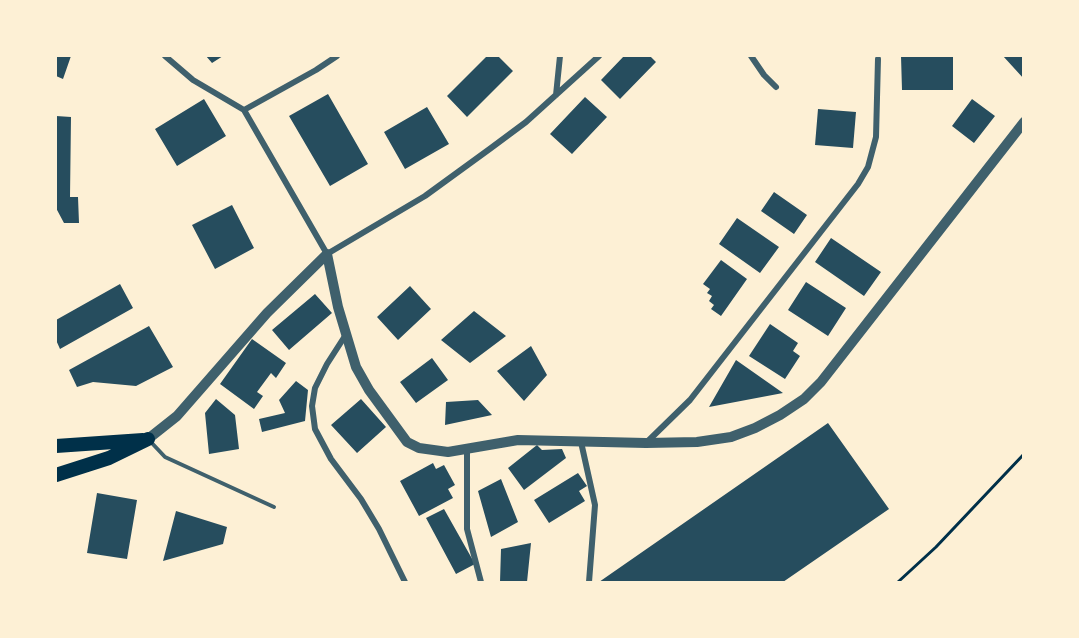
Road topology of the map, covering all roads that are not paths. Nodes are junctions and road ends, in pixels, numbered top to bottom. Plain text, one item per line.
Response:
1 (165, 56) edge
2 (338, 56) edge
3 (560, 56) edge
4 (599, 56) edge
5 (751, 56) edge
6 (878, 59) dead end
7 (777, 87) dead end
8 (556, 95) junction
9 (244, 110) junction
10 (1023, 122) edge
11 (327, 254) junction
12 (345, 336) junction
13 (148, 440) junction
14 (581, 442) junction
15 (646, 443) junction
16 (56, 446) edge
17 (467, 449) junction
18 (56, 475) edge
19 (274, 507) dead end
20 (405, 582) edge
21 (481, 582) edge
22 (589, 582) edge

1 - 9 street
2 - 9 street
3 - 8 street
4 - 8 street
5 - 7 street
6 - 15 street
8 - 11 street
9 - 11 street
10 - 15 street
11 - 12 street
11 - 13 street
12 - 17 street
12 - 20 street
13 - 16 highway
13 - 18 highway
13 - 19 lane
14 - 15 street
14 - 17 street
14 - 22 street
17 - 21 street

